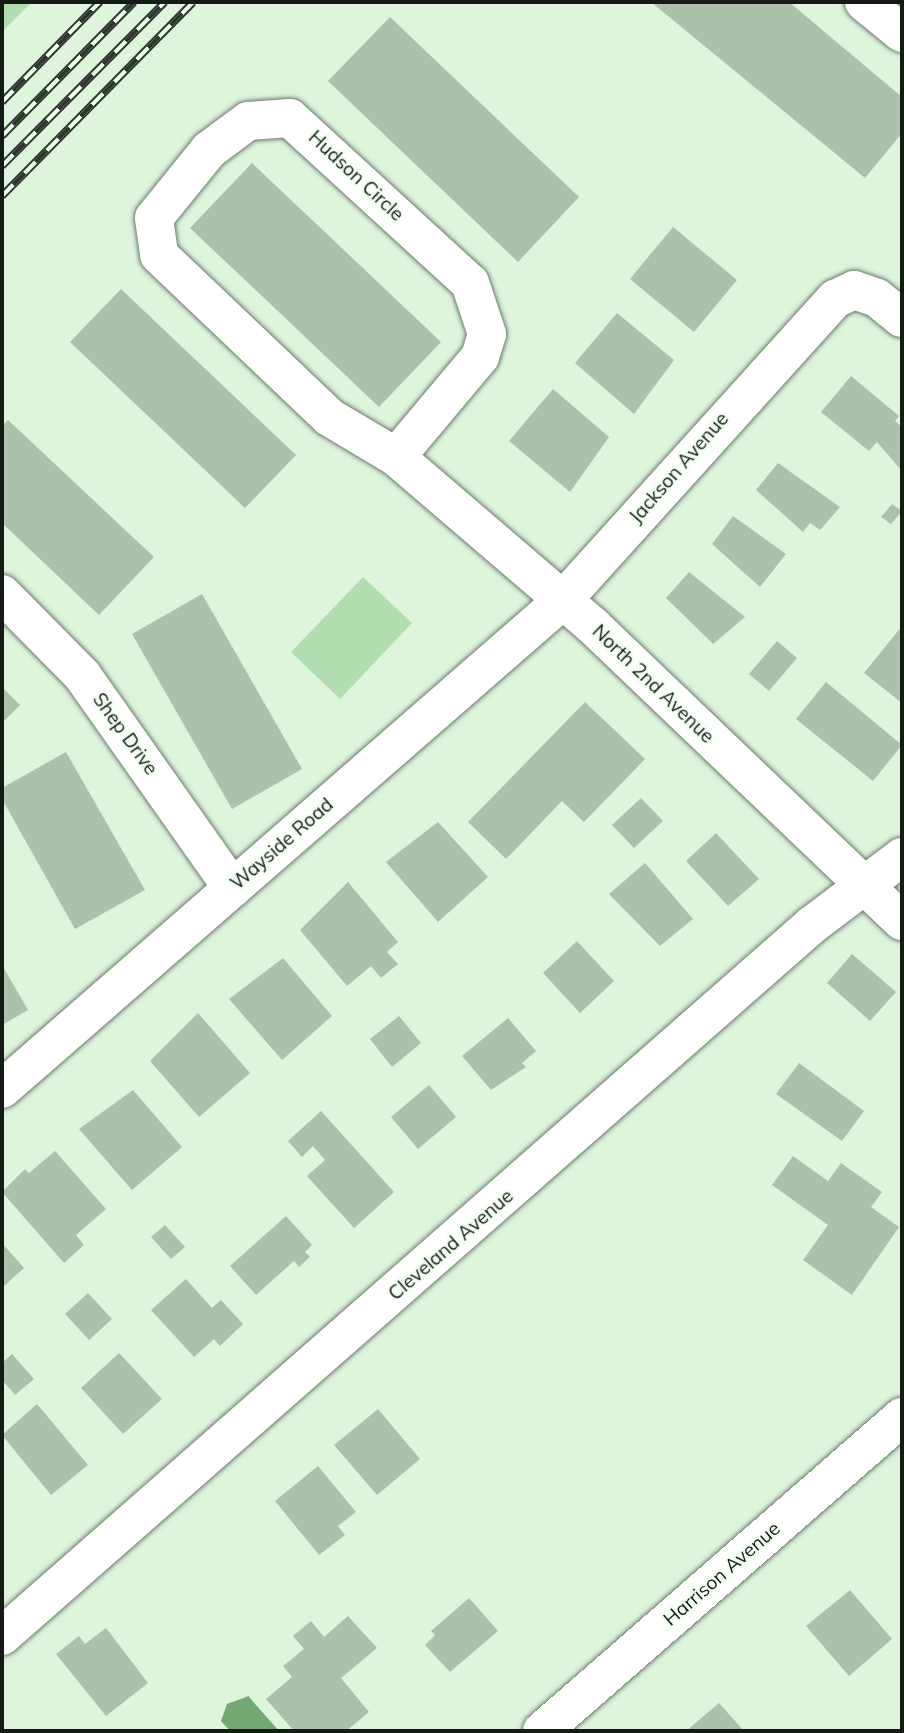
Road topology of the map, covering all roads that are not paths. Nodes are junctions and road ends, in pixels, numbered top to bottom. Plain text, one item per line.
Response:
1 (864, 2) edge
2 (902, 33) edge
3 (902, 318) edge
4 (396, 457) junction
5 (2, 594) edge
6 (563, 600) junction
7 (902, 857) edge
8 (232, 888) junction
9 (862, 888) junction
10 (902, 921) edge
11 (2, 1089) edge
12 (902, 1417) edge
13 (2, 1636) edge
14 (542, 1731) edge

1 - 2 street
3 - 6 street, Jackson Avenue
4 - 4 street, Hudson Circle
4 - 6 street, North 2nd Avenue
5 - 8 street, Shep Drive
6 - 8 street, Wayside Road
6 - 9 street, North 2nd Avenue
7 - 9 street, Cleveland Avenue
8 - 11 street, Wayside Road
9 - 10 street, North 2nd Avenue
9 - 13 street, Cleveland Avenue
12 - 14 street, Harrison Avenue

